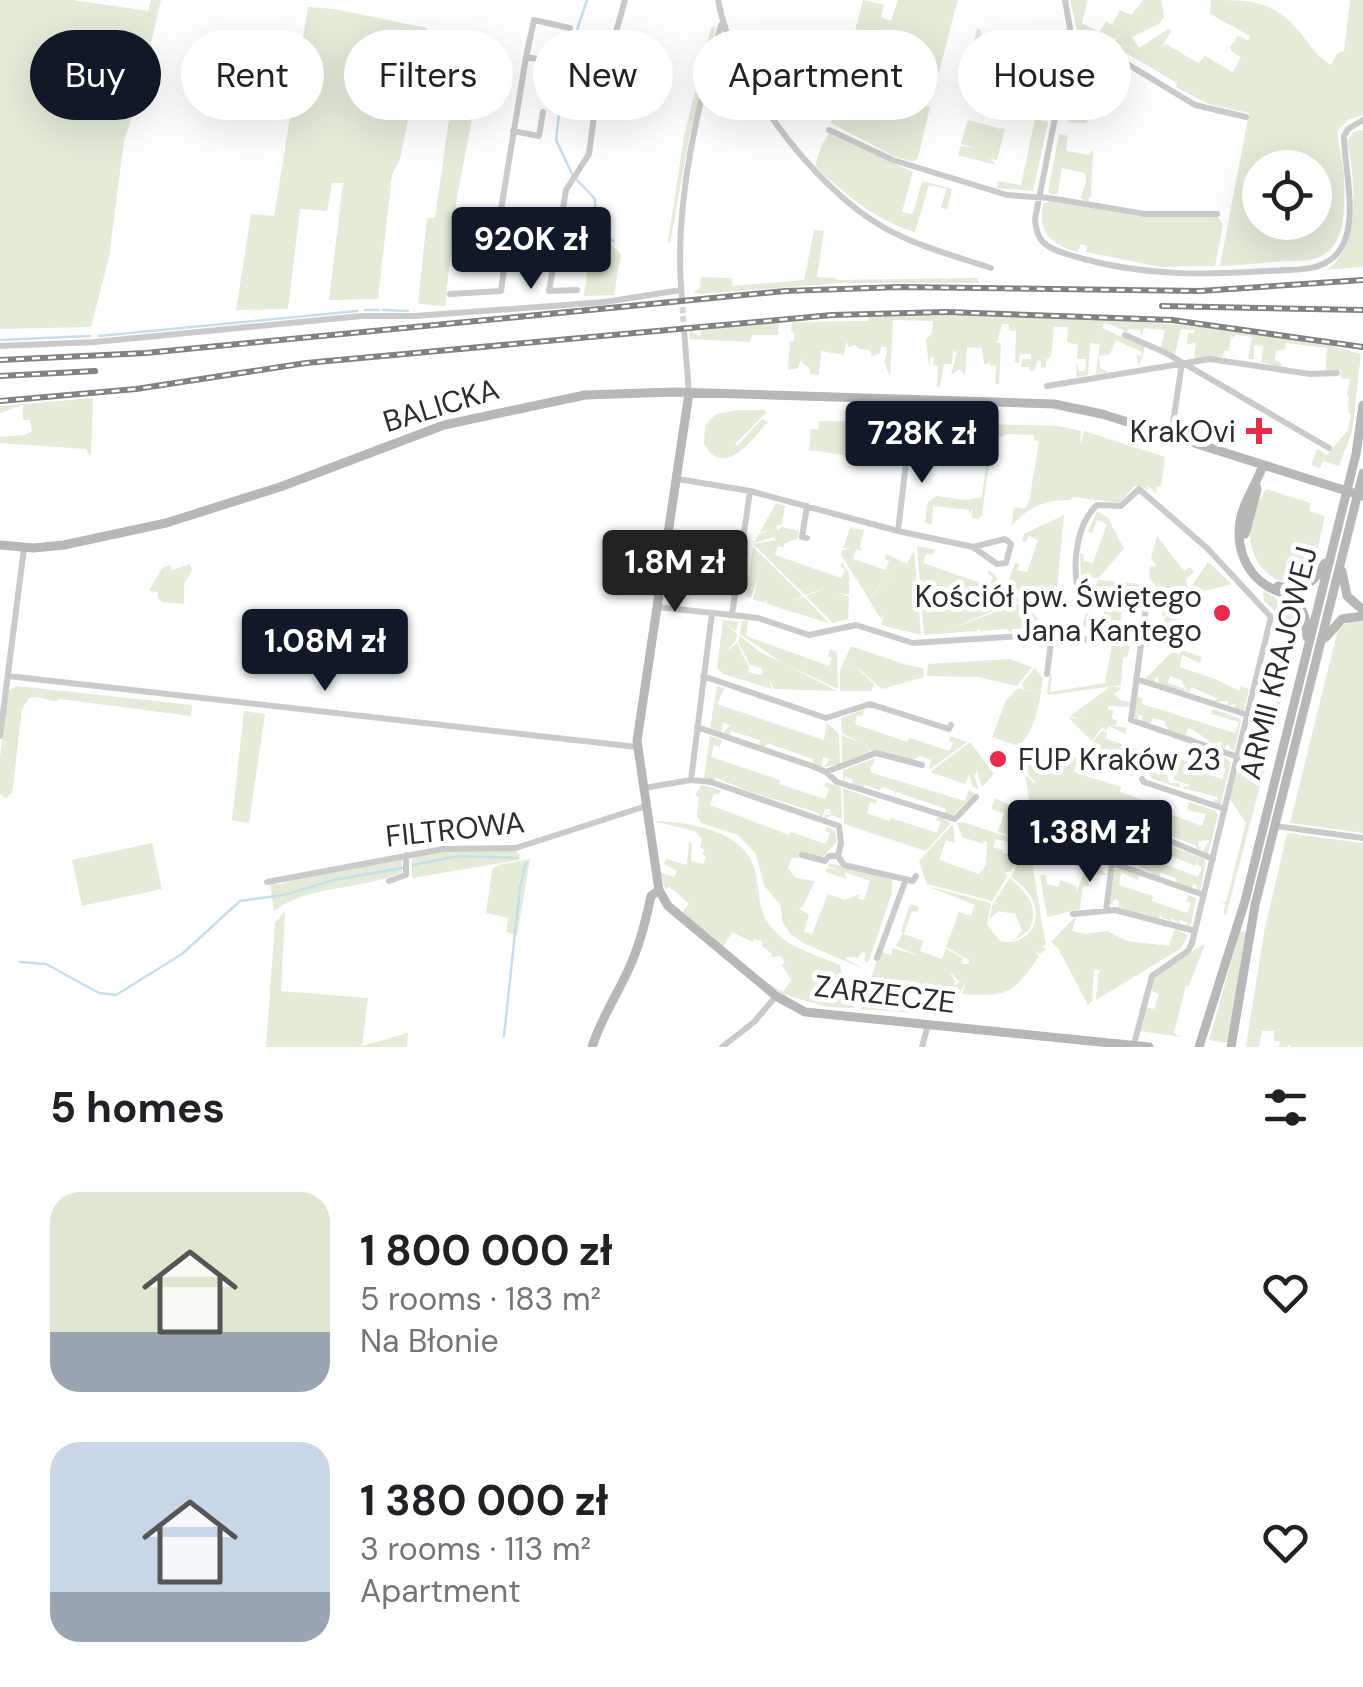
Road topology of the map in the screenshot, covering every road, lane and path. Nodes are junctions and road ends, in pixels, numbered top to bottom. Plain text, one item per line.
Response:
1 (626, 0) edge
2 (718, 0) edge
3 (1065, 0) edge
4 (721, 24) junction
5 (570, 28) dead end
6 (617, 30) edge
7 (1069, 30) edge
8 (526, 57) junction
9 (533, 58) edge
10 (1131, 66) edge
11 (1246, 117) dead end
12 (541, 120) edge
13 (594, 120) edge
14 (1054, 120) edge
15 (1363, 124) edge
16 (829, 130) dead end
17 (513, 131) junction
18 (1040, 197) junction
19 (1218, 214) dead end
20 (509, 234) junction
21 (558, 238) junction
22 (991, 268) dead end
23 (577, 290) dead end
24 (450, 294) dead end
25 (684, 330) tunnel mouth
26 (1125, 334) dead end
27 (0, 346) edge
28 (1182, 363) junction
29 (1337, 373) dead end
30 (1047, 386) dead end
31 (688, 393) junction
32 (910, 400) junction
33 (1363, 405) edge
34 (1171, 436) junction
35 (1329, 448) dead end
36 (1263, 465) junction
37 (1363, 473) edge
38 (678, 479) junction
39 (1256, 485) junction
40 (750, 491) junction
41 (1363, 496) edge
42 (807, 506) junction
43 (898, 531) junction
44 (806, 538) dead end
45 (0, 545) edge
46 (973, 547) junction
47 (24, 548) junction
48 (1332, 552) junction
49 (1340, 562) junction
50 (1078, 585) dead end
51 (1148, 592) dead end
52 (657, 607) junction
53 (712, 613) junction
54 (1363, 613) edge
55 (732, 614) junction
56 (1053, 632) junction
57 (1097, 640) dead end
58 (1321, 643) junction
59 (1308, 645) junction
60 (1047, 674) dead end
61 (8, 676) junction
62 (703, 676) junction
63 (1136, 679) junction
64 (1248, 715) junction
65 (951, 724) dead end
66 (697, 727) junction
67 (0, 736) edge
68 (637, 747) junction
69 (1238, 757) junction
70 (922, 765) dead end
71 (826, 772) junction
72 (1142, 779) dead end
73 (691, 780) junction
74 (643, 788) junction
75 (976, 796) dead end
76 (646, 806) junction
77 (1225, 809) junction
78 (1098, 811) dead end
79 (1275, 826) junction
80 (1363, 838) edge
81 (406, 855) junction
82 (802, 855) dead end
83 (838, 856) junction
84 (1212, 858) junction
85 (916, 876) dead end
86 (906, 879) junction
87 (389, 881) dead end
88 (266, 882) dead end
89 (659, 890) junction
90 (1204, 895) junction
91 (1106, 910) junction
92 (1073, 914) dead end
93 (1195, 931) junction
94 (876, 958) dead end
95 (776, 996) junction
96 (928, 1025) junction
97 (1034, 1034) junction
98 (1071, 1042) edge
99 (1134, 1044) junction
100 (1233, 1044) edge
101 (592, 1047) edge
102 (722, 1047) edge
103 (922, 1047) edge
104 (1030, 1047) edge
105 (1149, 1047) edge
106 (1199, 1047) edge

1 - 6 street
2 - 4 street
3 - 7 street
4 - 22 street
4 - 27 street
5 - 8 street
8 - 9 street
8 - 17 street
10 - 11 street
12 - 17 street
13 - 21 street
14 - 18 street
15 - 18 street
16 - 18 street
17 - 20 street
18 - 19 street
20 - 21 street
20 - 24 street
21 - 23 street
25 - 31 street
26 - 28 street
28 - 29 street
28 - 30 street
28 - 34 street
28 - 35 street
31 - 32 street, BALICKA
31 - 38 street
31 - 47 street, BALICKA
32 - 34 street, BALICKA
32 - 43 street
33 - 48 street, ARMII KRAJOWEJ
34 - 36 street, BALICKA
36 - 39 street
36 - 41 street, BALICKA, bridge
37 - 49 street, ARMII KRAJOWEJ
38 - 40 street
38 - 52 street
39 - 48 street
39 - 59 street
40 - 42 street
40 - 55 street
42 - 43 street
42 - 44 street
43 - 46 street
45 - 47 street, BALICKA
46 - 46 street
47 - 61 street
48 - 59 street, ARMII KRAJOWEJ
49 - 54 street
49 - 58 street, ARMII KRAJOWEJ
50 - 64 street
51 - 63 street
52 - 53 street
52 - 68 street
53 - 55 street
53 - 62 street
54 - 58 street
55 - 56 street
56 - 57 street
56 - 60 street
58 - 79 street, ARMII KRAJOWEJ
59 - 106 street, ARMII KRAJOWEJ
61 - 67 street
61 - 68 street
62 - 65 street
62 - 66 street
63 - 64 street
63 - 69 street
64 - 69 street
66 - 71 street
66 - 73 street
68 - 74 street
69 - 77 street
70 - 71 street
71 - 75 street
72 - 77 street
73 - 74 street
73 - 83 street
74 - 76 street
76 - 81 street, FILTROWA
76 - 89 street
77 - 84 street
78 - 84 street
79 - 80 street
79 - 100 street, ARMII KRAJOWEJ
81 - 87 street
81 - 88 street, FILTROWA
82 - 83 street
83 - 86 street
84 - 90 street
85 - 86 street
86 - 94 street
89 - 95 street, ZARZECZE
89 - 101 street
90 - 91 street
90 - 93 street
91 - 92 street
91 - 93 street
93 - 99 street
95 - 96 street, ZARZECZE
95 - 102 street
96 - 97 street, ZARZECZE
96 - 103 street
97 - 98 street, ZARZECZE
97 - 104 street
98 - 99 street, ZARZECZE
99 - 105 street, ZARZECZE

